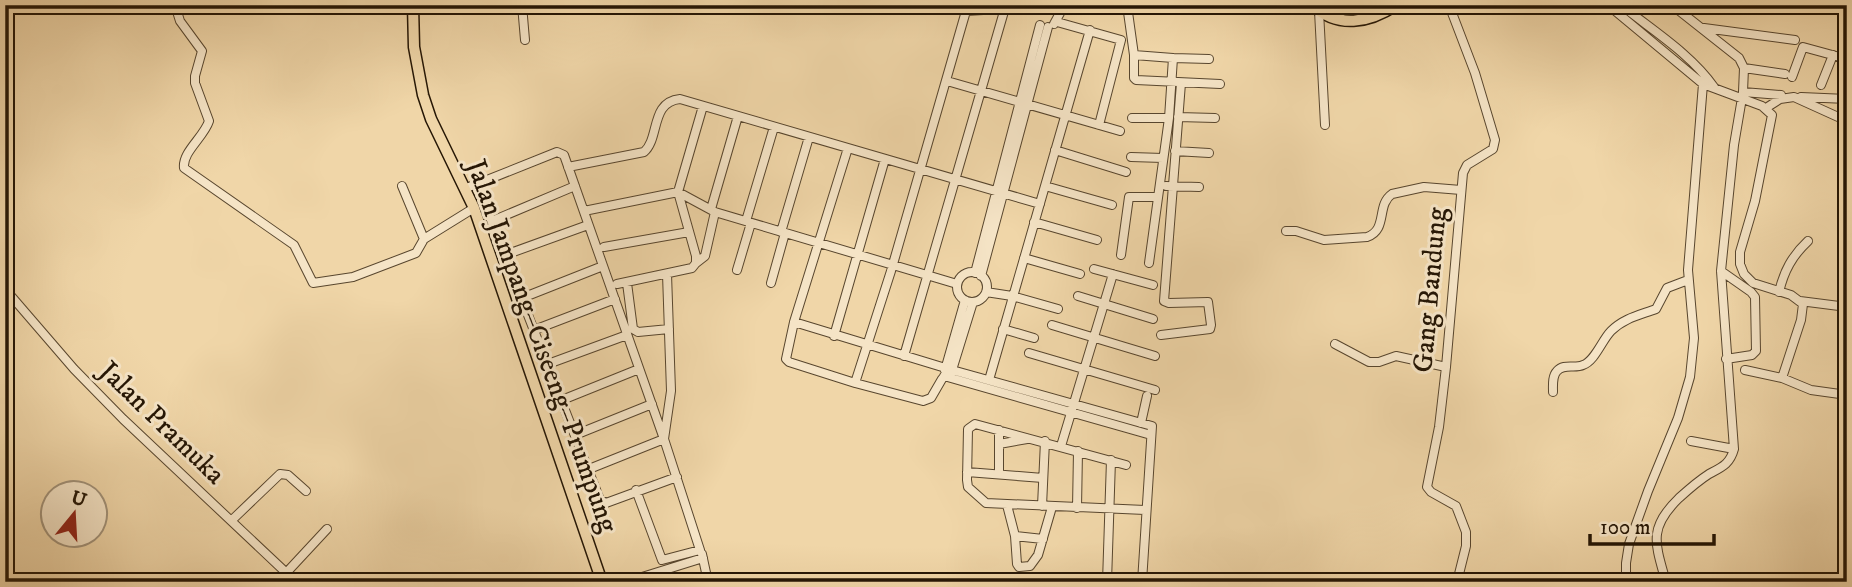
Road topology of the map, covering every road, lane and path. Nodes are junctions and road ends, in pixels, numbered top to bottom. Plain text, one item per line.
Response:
1 (175, 5) edge
2 (413, 5) edge
3 (522, 5) edge
4 (1056, 5) edge
5 (1127, 5) edge
6 (1339, 5) edge
7 (1396, 5) edge
8 (1449, 5) edge
9 (1608, 5) edge
10 (1621, 5) edge
11 (1672, 5) edge
12 (1035, 6) edge
13 (966, 8) edge
14 (1005, 8) junction
15 (1316, 8) edge
16 (1340, 20) junction
17 (1048, 25) junction
18 (1702, 27) junction
19 (1090, 30) junction
20 (525, 40) dead end
21 (1795, 40) dead end
22 (1134, 55) junction
23 (1833, 55) junction
24 (1173, 58) junction
25 (1209, 59) dead end
26 (1847, 59) edge
27 (1744, 68) junction
28 (947, 80) junction
29 (1177, 83) junction
30 (1220, 84) dead end
31 (1703, 84) junction
32 (1821, 85) dead end
33 (1714, 87) junction
34 (981, 91) junction
35 (1742, 95) junction
36 (1781, 96) dead end
37 (1794, 97) junction
38 (1847, 99) edge
39 (1025, 103) junction
40 (703, 106) junction
41 (1766, 108) junction
42 (1065, 115) junction
43 (738, 116) junction
44 (1132, 118) dead end
45 (1173, 118) junction
46 (1216, 118) dead end
47 (1847, 121) edge
48 (1099, 125) junction
49 (1325, 125) dead end
50 (774, 127) junction
51 (1120, 131) dead end
52 (808, 137) junction
53 (848, 148) junction
54 (1055, 150) junction
55 (1175, 151) junction
56 (1209, 153) dead end
57 (1131, 158) dead end
58 (1163, 158) junction
59 (885, 159) junction
60 (568, 167) junction
61 (921, 169) junction
62 (1126, 172) dead end
63 (955, 180) junction
64 (477, 184) junction
65 (1160, 185) junction
66 (402, 186) dead end
67 (575, 186) junction
68 (1045, 186) junction
69 (1171, 186) junction
70 (1199, 187) dead end
71 (466, 188) junction
72 (1461, 190) junction
73 (678, 192) junction
74 (1000, 193) junction
75 (1158, 197) junction
76 (1040, 204) junction
77 (1112, 205) dead end
78 (474, 208) junction
79 (584, 211) junction
80 (713, 211) junction
81 (492, 221) junction
82 (748, 222) junction
83 (1034, 222) junction
84 (588, 225) junction
85 (1286, 231) dead end
86 (689, 232) junction
87 (783, 232) junction
88 (424, 239) junction
89 (1097, 240) dead end
90 (1808, 241) dead end
91 (820, 243) junction
92 (604, 247) dead end
93 (858, 254) junction
94 (505, 255) junction
95 (1122, 255) dead end
96 (1024, 258) junction
97 (696, 263) junction
98 (1149, 263) dead end
99 (893, 264) junction
100 (603, 266) junction
101 (1094, 269) dead end
102 (737, 270) dead end
103 (1721, 271) junction
104 (667, 274) junction
105 (928, 274) junction
106 (978, 274) junction
107 (1080, 274) dead end
108 (1113, 274) junction
109 (1688, 280) junction
110 (627, 283) junction
111 (771, 283) dead end
112 (617, 284) dead end
113 (957, 284) junction
114 (1153, 285) dead end
115 (5, 289) edge
116 (986, 292) junction
117 (1779, 292) junction
118 (1012, 296) junction
119 (1078, 296) dead end
120 (522, 298) junction
121 (615, 299) junction
122 (969, 301) junction
123 (1800, 301) junction
124 (1104, 304) junction
125 (1847, 307) edge
126 (1058, 309) dead end
127 (1153, 319) dead end
128 (794, 322) junction
129 (1052, 325) dead end
130 (669, 329) junction
131 (1003, 329) junction
132 (534, 330) junction
133 (627, 335) junction
134 (1161, 335) dead end
135 (834, 336) junction
136 (1094, 337) junction
137 (1034, 338) dead end
138 (1335, 344) dead end
139 (868, 346) junction
140 (1029, 353) dead end
141 (904, 356) junction
142 (1156, 356) dead end
143 (1726, 359) junction
144 (548, 364) junction
145 (1446, 367) junction
146 (639, 369) junction
147 (1084, 369) junction
148 (1745, 370) dead end
149 (947, 374) junction
150 (1782, 378) junction
151 (989, 380) junction
152 (855, 383) junction
153 (1155, 390) dead end
154 (1553, 392) dead end
155 (1847, 395) edge
156 (1147, 396) dead end
157 (562, 400) junction
158 (652, 404) junction
159 (1072, 408) junction
160 (1141, 423) junction
161 (999, 430) junction
162 (575, 435) junction
163 (1151, 435) junction
164 (1033, 438) junction
165 (664, 439) junction
166 (1045, 441) junction
167 (1691, 441) dead end
168 (999, 444) junction
169 (1061, 446) junction
170 (1734, 449) junction
171 (1078, 451) junction
172 (1111, 460) junction
173 (1126, 465) dead end
174 (589, 470) junction
175 (967, 472) junction
176 (999, 474) junction
177 (677, 477) junction
178 (1043, 478) junction
179 (636, 490) junction
180 (306, 491) dead end
181 (1007, 505) junction
182 (1042, 506) junction
183 (1052, 507) junction
184 (1077, 508) junction
185 (1109, 509) junction
186 (1145, 510) junction
187 (232, 520) junction
188 (327, 528) dead end
189 (1015, 537) junction
190 (1043, 539) junction
191 (702, 554) junction
192 (287, 572) junction
193 (296, 582) edge
194 (602, 582) edge
195 (626, 582) edge
196 (708, 582) edge
197 (1107, 582) edge
198 (1142, 582) edge
199 (1457, 582) edge
200 (1626, 582) edge
201 (1666, 582) edge

1 - 88 street
2 - 71 main road, Jalan Jampang–Ciseeng–Prumpung
3 - 20 street
4 - 17 street
5 - 22 street
6 - 16 street
7 - 16 main road
8 - 72 street, Gang Bandung
9 - 31 street
10 - 33 street
11 - 18 street
12 - 14 street
12 - 17 street
13 - 14 street
13 - 28 street
14 - 34 street
15 - 16 main road
15 - 49 street
17 - 19 street
17 - 39 street
18 - 21 street
18 - 27 street
19 - 42 street
19 - 48 street
22 - 24 street
22 - 29 street
23 - 26 street
23 - 27 street
23 - 32 street
24 - 25 street
24 - 29 street
27 - 35 street
28 - 34 street
28 - 61 street
29 - 30 street
29 - 45 street
31 - 33 street
31 - 109 street
33 - 35 street
34 - 39 street
34 - 63 street
35 - 36 street
35 - 41 street
35 - 103 street
37 - 38 street
37 - 41 street
37 - 47 street
39 - 42 street
39 - 74 street
40 - 43 street
40 - 60 street
40 - 73 street
41 - 117 street
42 - 48 street
42 - 54 street
43 - 50 street
43 - 80 street
44 - 45 street
45 - 46 street
45 - 55 street
45 - 58 street
48 - 51 street
50 - 52 street
50 - 82 street
52 - 53 street
52 - 87 street
53 - 59 street
53 - 91 street
54 - 62 street
54 - 68 street
55 - 56 street
55 - 69 street
57 - 58 street
58 - 65 street
59 - 61 street
59 - 93 street
60 - 64 street
60 - 67 street
61 - 63 street
61 - 99 street
63 - 74 street
63 - 105 street
64 - 71 street
64 - 81 street
65 - 69 street
65 - 75 street
66 - 88 street
67 - 79 street
67 - 81 street
68 - 76 street
68 - 77 street
69 - 70 street
69 - 134 street
71 - 78 main road, Jalan Jampang–Ciseeng–Prumpung
72 - 85 street
72 - 145 street, Gang Bandung
73 - 79 street
73 - 80 street
73 - 86 street
74 - 76 street
74 - 106 street
75 - 95 street
75 - 98 street
76 - 83 street
78 - 88 street
78 - 194 main road, Jalan Jampang–Ciseeng–Prumpung
79 - 84 street
80 - 82 street
80 - 97 street
81 - 94 street
82 - 87 street
82 - 102 street
83 - 89 street
83 - 96 street
84 - 94 street
84 - 100 street
86 - 92 street
86 - 97 street
87 - 91 street
87 - 111 street
90 - 117 street
91 - 93 street
91 - 128 street
93 - 99 street
93 - 135 street
94 - 120 street
96 - 107 street
96 - 118 street
97 - 104 street
99 - 105 street
99 - 139 street
100 - 120 street
100 - 121 street
101 - 108 street
103 - 143 street
103 - 143 street
104 - 110 street
104 - 130 street
105 - 113 street
105 - 141 street
106 - 113 street
106 - 116 street
108 - 114 street
108 - 124 street
109 - 154 street
109 - 200 street
110 - 112 street
110 - 130 street
113 - 122 street
115 - 187 street, Jalan Pramuka
116 - 118 street
116 - 122 street
117 - 123 street
118 - 126 street
118 - 131 street
119 - 124 street
120 - 132 street
121 - 132 street
121 - 133 street
122 - 149 street
123 - 125 street
123 - 150 street
124 - 127 street
124 - 136 street
128 - 135 street
128 - 152 street
129 - 136 street
130 - 165 street
131 - 137 street
131 - 151 street
132 - 144 street
133 - 144 street
133 - 146 street
135 - 139 street
136 - 142 street
136 - 147 street
138 - 145 street
139 - 141 street
139 - 152 street
140 - 147 street
141 - 149 street
143 - 170 street
144 - 157 street
145 - 199 street, Gang Bandung
146 - 157 street
146 - 158 street
147 - 153 street
147 - 159 street
148 - 150 street
149 - 151 street
149 - 152 street
149 - 159 street
150 - 155 street
151 - 159 street
156 - 160 street
157 - 162 street
158 - 162 street
158 - 165 street
159 - 160 street
159 - 163 street
159 - 169 street
160 - 163 street
161 - 164 street
161 - 168 street
161 - 175 street
162 - 174 street
163 - 186 street
164 - 166 street
164 - 168 street
165 - 174 street
165 - 177 street
166 - 169 street
166 - 178 street
167 - 170 street
168 - 176 street
169 - 171 street
170 - 201 street
171 - 172 street
171 - 184 street
172 - 173 street
172 - 185 street
174 - 179 street
175 - 176 street
175 - 181 street
176 - 178 street
177 - 179 street
177 - 191 street
178 - 182 street
179 - 191 street
180 - 187 street
181 - 182 street
181 - 189 street
182 - 183 street
183 - 184 street
183 - 190 street
184 - 185 street
185 - 186 street
185 - 197 street
186 - 198 street
187 - 192 street, Jalan Pramuka
188 - 192 street
189 - 190 street
189 - 190 street
191 - 195 street
191 - 196 street
192 - 193 street, Jalan Pramuka

